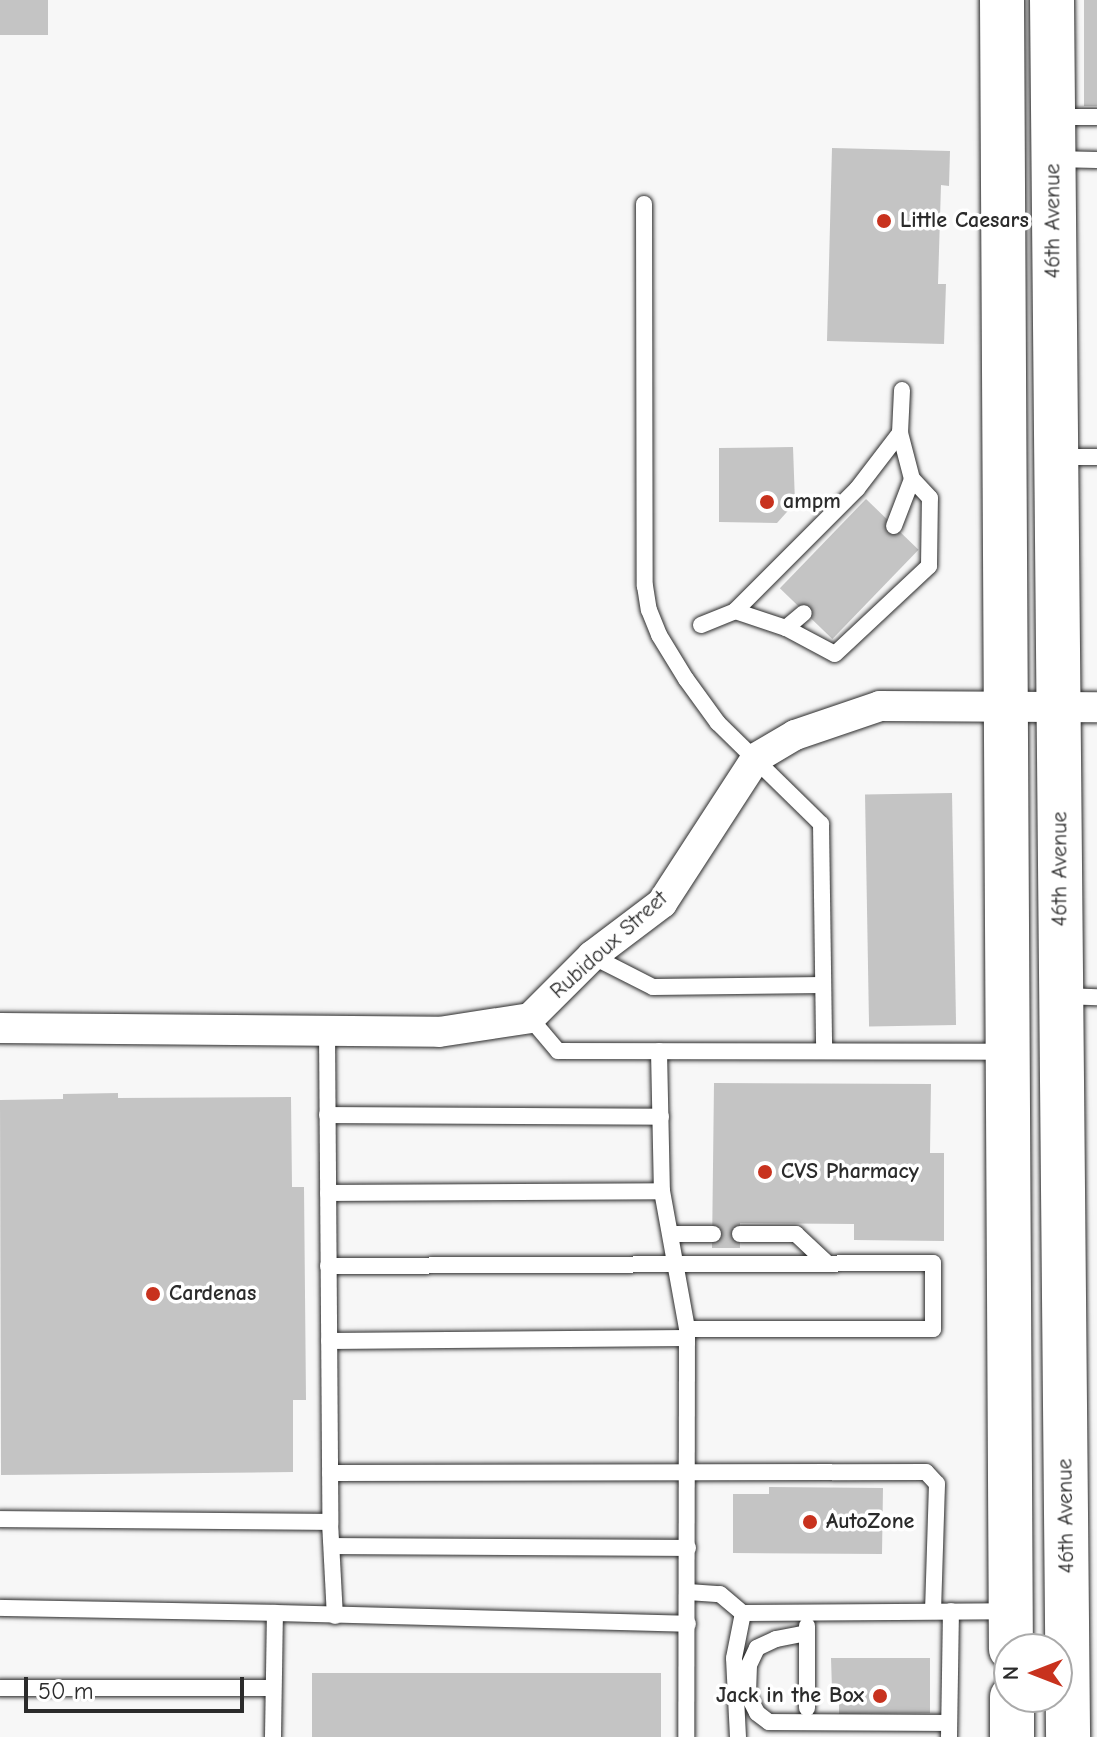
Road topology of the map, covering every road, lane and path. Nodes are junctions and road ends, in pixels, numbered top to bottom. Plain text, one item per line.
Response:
1 (1002, 0) edge
2 (1052, 0) edge
3 (1097, 117) edge
4 (1053, 138) junction
5 (1097, 160) edge
6 (644, 204) dead end
7 (902, 390) dead end
8 (900, 433) junction
9 (1076, 457) edge
10 (912, 479) junction
11 (894, 526) dead end
12 (735, 611) junction
13 (804, 613) dead end
14 (701, 625) dead end
15 (786, 628) junction
16 (1007, 706) junction
17 (1078, 707) edge
18 (756, 758) junction
19 (592, 956) junction
20 (823, 985) junction
21 (1079, 996) edge
22 (530, 1018) junction
23 (0, 1028) edge
24 (327, 1031) junction
25 (659, 1051) junction
26 (824, 1051) junction
27 (1008, 1052) junction
28 (327, 1115) junction
29 (661, 1117) junction
30 (662, 1191) junction
31 (328, 1193) junction
32 (671, 1234) junction
33 (713, 1234) dead end
34 (740, 1234) dead end
35 (828, 1264) junction
36 (678, 1265) junction
37 (328, 1266) junction
38 (687, 1334) junction
39 (329, 1341) junction
40 (1010, 1402) junction
41 (1065, 1409) junction
42 (330, 1473) junction
43 (688, 1473) junction
44 (0, 1519) edge
45 (330, 1522) junction
46 (332, 1546) junction
47 (688, 1548) junction
48 (688, 1592) junction
49 (0, 1608) edge
50 (933, 1611) junction
51 (951, 1611) junction
52 (806, 1612) junction
53 (275, 1613) junction
54 (743, 1613) junction
55 (335, 1616) junction
56 (688, 1624) junction
57 (1011, 1630) edge
58 (807, 1633) junction
59 (0, 1688) edge
60 (273, 1688) junction
61 (807, 1708) dead end
62 (1012, 1713) edge
63 (949, 1730) edge
64 (273, 1737) edge
65 (686, 1737) edge
66 (738, 1737) edge
67 (1012, 1737) edge
68 (1068, 1737) edge

1 - 16 main road
2 - 4 main road, 46th Avenue
3 - 4 lane
4 - 5 lane
4 - 9 main road, 46th Avenue
6 - 18 lane
7 - 8 lane
8 - 10 lane
8 - 12 lane
9 - 17 main road, 46th Avenue
10 - 11 lane
10 - 15 lane
12 - 14 lane
12 - 15 lane
13 - 15 lane
16 - 17 street, Rubidoux Street
16 - 18 street, Rubidoux Street
16 - 27 main road
17 - 21 main road, 46th Avenue
18 - 19 street, Rubidoux Street
18 - 20 lane
19 - 20 lane
19 - 22 street, Rubidoux Street
20 - 26 lane
21 - 41 main road, 46th Avenue
22 - 24 street
22 - 25 lane
23 - 24 street
24 - 28 lane
25 - 26 lane
25 - 29 lane
26 - 27 lane
27 - 40 main road
28 - 29 lane
28 - 31 lane
29 - 30 lane
30 - 31 lane
30 - 32 lane
31 - 37 lane
32 - 33 lane
32 - 36 lane
34 - 35 lane
35 - 36 lane
35 - 38 lane
36 - 37 lane
36 - 38 lane
37 - 39 lane
38 - 39 lane
38 - 43 lane
39 - 42 lane
40 - 41 main road
40 - 57 main road
41 - 68 main road, 46th Avenue
42 - 43 lane
42 - 45 lane
43 - 47 lane
43 - 50 lane
44 - 45 lane
45 - 46 lane
46 - 47 lane
46 - 55 lane
47 - 48 lane
48 - 54 lane
48 - 56 lane
49 - 53 lane
50 - 51 lane
50 - 52 lane
51 - 57 lane
51 - 63 lane
52 - 54 lane
52 - 58 lane
53 - 55 lane
53 - 60 lane
54 - 66 lane
55 - 56 lane
56 - 65 lane
58 - 61 lane
58 - 63 lane
59 - 60 lane
60 - 64 lane
62 - 67 main road

